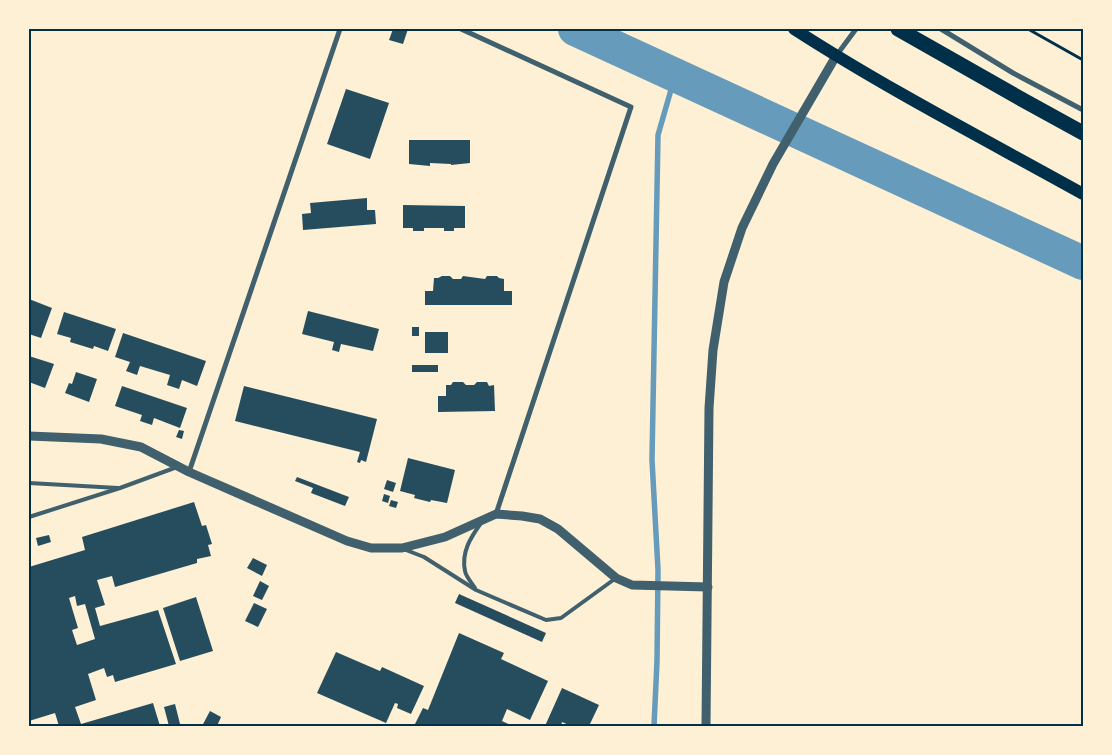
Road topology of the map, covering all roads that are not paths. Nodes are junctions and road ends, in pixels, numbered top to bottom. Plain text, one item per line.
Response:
1 (340, 29) edge
2 (461, 29) edge
3 (794, 29) edge
4 (805, 29) edge
5 (856, 29) edge
6 (898, 29) edge
7 (919, 29) edge
8 (941, 29) edge
9 (836, 56) junction
10 (1083, 110) edge
11 (1083, 122) edge
12 (1083, 133) edge
13 (1083, 194) edge
14 (29, 436) edge
15 (179, 466) junction
16 (189, 472) junction
17 (29, 483) edge
18 (120, 488) junction
19 (496, 514) junction
20 (29, 517) edge
21 (482, 521) junction
22 (402, 548) junction
23 (616, 578) junction
24 (708, 587) junction
25 (476, 590) junction
26 (706, 726) edge

1 - 16 street
2 - 19 street
3 - 9 main road
4 - 9 main road
5 - 9 street
6 - 12 highway
7 - 11 highway
8 - 10 street
9 - 13 main road
9 - 24 street
14 - 15 street
15 - 16 street
15 - 18 lane
16 - 22 street
17 - 18 lane
18 - 20 lane
19 - 21 street
19 - 23 street
21 - 22 street
21 - 25 lane
22 - 25 lane
23 - 24 street
23 - 25 lane
24 - 26 street

